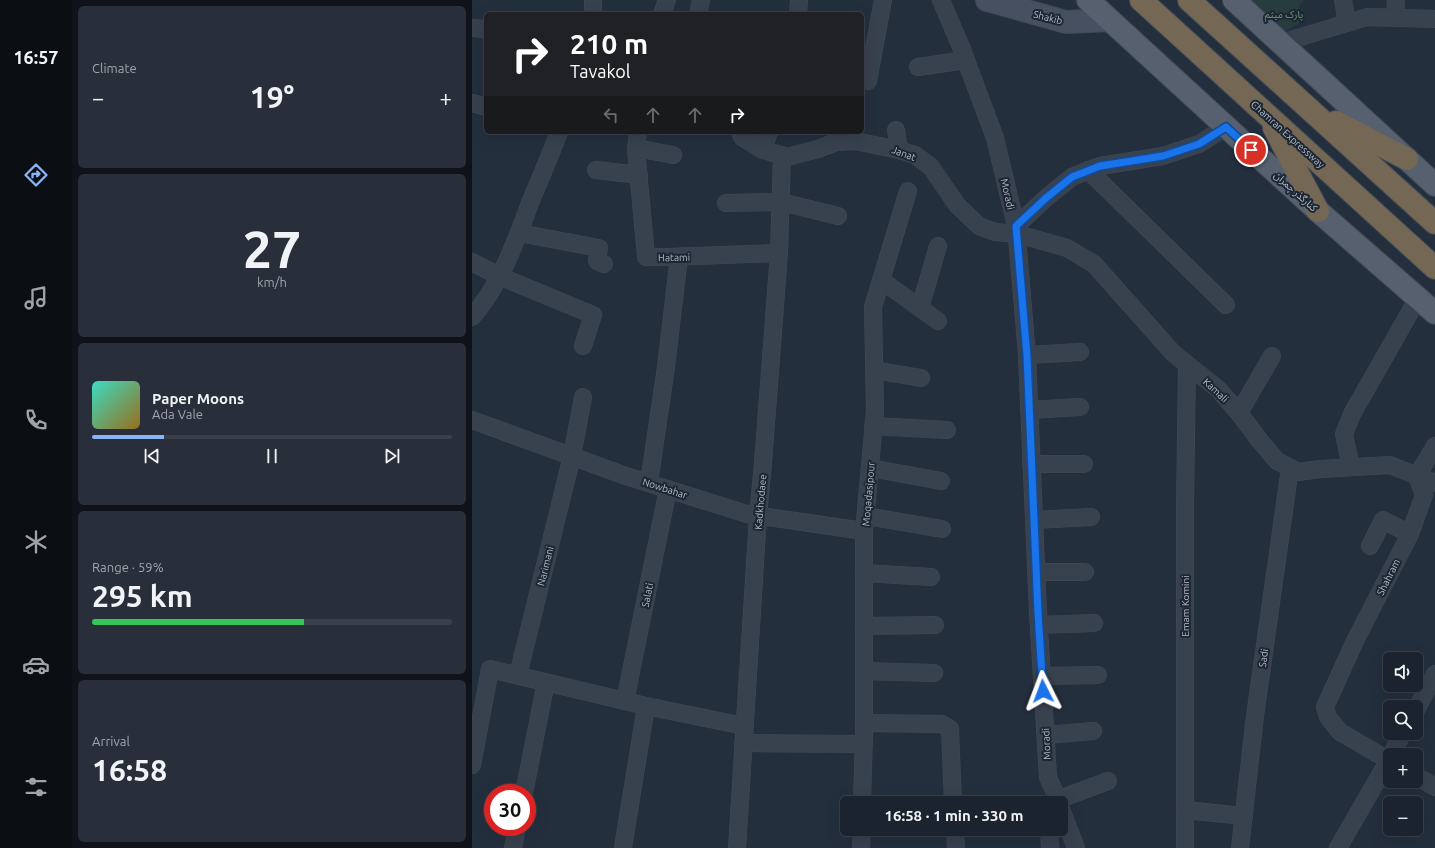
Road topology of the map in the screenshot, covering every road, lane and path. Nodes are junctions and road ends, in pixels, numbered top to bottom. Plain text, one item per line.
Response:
1 (594, 0) edge
2 (667, 0) edge
3 (701, 0) edge
4 (799, 0) edge
5 (883, 0) edge
6 (941, 0) edge
7 (987, 0) edge
8 (1088, 0) edge
9 (1141, 0) edge
10 (1190, 0) edge
11 (1234, 0) edge
12 (1343, 0) edge
13 (1396, 0) edge
14 (593, 12) edge
15 (663, 12) edge
16 (698, 12) edge
17 (798, 12) edge
18 (1395, 18) junction
19 (1435, 19) edge
20 (1110, 20) junction
21 (1347, 23) junction
22 (472, 28) edge
23 (484, 29) edge
24 (1281, 43) junction
25 (966, 60) junction
26 (918, 67) dead end
27 (868, 81) dead end
28 (472, 103) edge
29 (484, 106) edge
30 (1308, 107) junction
31 (1267, 115) junction
32 (1226, 127) junction
33 (896, 130) dead end
34 (558, 134) edge
35 (741, 134) edge
36 (768, 134) edge
37 (637, 140) edge
38 (763, 150) junction
39 (900, 150) junction
40 (673, 155) dead end
41 (784, 156) junction
42 (1407, 159) junction
43 (596, 170) dead end
44 (1088, 170) junction
45 (639, 175) junction
46 (1435, 185) edge
47 (908, 191) dead end
48 (780, 202) junction
49 (726, 203) dead end
50 (1318, 211) junction
51 (838, 216) dead end
52 (1435, 223) edge
53 (1016, 230) junction
54 (519, 233) junction
55 (938, 246) dead end
56 (779, 253) junction
57 (679, 257) junction
58 (472, 262) edge
59 (604, 264) dead end
60 (1435, 268) edge
61 (498, 276) junction
62 (881, 280) junction
63 (1418, 298) junction
64 (1226, 305) dead end
65 (920, 308) junction
66 (1435, 314) edge
67 (472, 317) edge
68 (938, 321) dead end
69 (583, 346) dead end
70 (1080, 352) dead end
71 (1027, 356) junction
72 (1272, 356) dead end
73 (1187, 364) junction
74 (874, 370) junction
75 (921, 378) dead end
76 (583, 398) dead end
77 (1080, 407) dead end
78 (1029, 410) junction
79 (1239, 413) junction
80 (472, 420) edge
81 (873, 426) junction
82 (947, 430) dead end
83 (1435, 446) edge
84 (572, 456) junction
85 (1031, 464) junction
86 (1084, 464) dead end
87 (1351, 467) junction
88 (870, 468) junction
89 (1290, 468) junction
90 (1417, 476) junction
91 (941, 481) dead end
92 (649, 483) junction
93 (1435, 483) edge
94 (668, 489) junction
95 (758, 516) junction
96 (1091, 517) dead end
97 (1034, 520) junction
98 (865, 524) junction
99 (942, 528) dead end
100 (1410, 534) junction
101 (1370, 546) dead end
102 (1036, 572) junction
103 (1085, 572) dead end
104 (864, 573) junction
105 (931, 577) dead end
106 (1094, 623) dead end
107 (935, 625) dead end
108 (1039, 625) junction
109 (864, 626) junction
110 (864, 671) junction
111 (934, 673) dead end
112 (1435, 674) edge
113 (518, 675) junction
114 (1098, 675) dead end
115 (1042, 676) junction
116 (546, 682) junction
117 (1421, 700) edge
118 (625, 701) junction
119 (646, 706) junction
120 (864, 723) junction
121 (744, 726) junction
122 (1093, 731) dead end
123 (1046, 735) junction
124 (743, 743) junction
125 (864, 744) junction
126 (1383, 755) edge
127 (472, 765) edge
128 (1383, 771) edge
129 (1423, 780) edge
130 (1108, 781) dead end
131 (526, 784) edge
132 (1435, 787) edge
133 (862, 796) edge
134 (953, 796) edge
135 (1054, 796) edge
136 (1068, 799) edge
137 (1185, 810) junction
138 (1244, 816) junction
139 (1068, 830) edge
140 (515, 836) edge
141 (862, 836) edge
142 (955, 836) edge
143 (1049, 836) edge
144 (513, 848) edge
145 (623, 848) edge
146 (737, 848) edge
147 (861, 848) edge
148 (956, 848) edge
149 (1050, 848) edge
150 (1076, 848) edge
151 (1185, 848) edge
152 (1240, 848) edge
153 (1338, 848) edge

1 - 14 street
2 - 15 street
3 - 16 street
4 - 17 street
5 - 27 street
6 - 25 street, Moradi
7 - 20 main road, Shakib
8 - 20 main road, کنارگذر چمران
9 - 31 highway, Chamran Expressway
10 - 30 highway
11 - 24 main road
12 - 21 street
13 - 18 street
18 - 19 street
18 - 21 street
20 - 32 main road, کنارگذر چمران
21 - 24 street
22 - 23 street
24 - 42 main road
25 - 26 street
25 - 53 street, Moradi
28 - 29 street
30 - 42 highway
30 - 52 highway
31 - 50 highway
31 - 60 highway, Chamran Expressway
32 - 44 street
32 - 50 main road, کنارگذر چمران
33 - 39 street
34 - 54 street
35 - 38 street
36 - 38 street
37 - 40 street
37 - 45 street, Hatami
38 - 41 street
39 - 41 street, Janat
39 - 53 street, Janat
41 - 48 street, Kadkhodaee
42 - 46 main road
43 - 45 street
44 - 53 street
44 - 64 street
45 - 57 street, Hatami
47 - 62 street, Moqadasipour
48 - 49 street
48 - 51 street
48 - 56 street, Kadkhodaee
50 - 63 main road, کنارگذر چمران
53 - 71 street, Moradi
53 - 73 street, Kamali
54 - 59 street
54 - 61 street
55 - 65 street
56 - 57 street, Hatami
56 - 95 street, Kadkhodaee
57 - 92 street
58 - 61 street
61 - 67 street
61 - 69 street
62 - 65 street
62 - 74 street, Moqadasipour
63 - 66 main road, کنارگذر چمران
63 - 87 street
65 - 68 street
70 - 71 street
71 - 78 street, Moradi
72 - 79 street
73 - 79 street, Kamali
73 - 137 street, Emam Komini
74 - 75 street
74 - 81 street, Moqadasipour
76 - 84 street, Narimani
77 - 78 street
78 - 85 street, Moradi
79 - 89 street, Kamali
80 - 84 street, Nowbahar
81 - 82 street
81 - 88 street, Moqadasipour
83 - 90 street
84 - 92 street, Nowbahar
84 - 113 street, Narimani
85 - 86 street
85 - 97 street, Moradi
87 - 89 street, Kamali
87 - 90 street, Kamali
88 - 91 street
88 - 98 street, Moqadasipour
89 - 138 street, Sadi
90 - 93 street, Kamali
90 - 100 street
92 - 94 street, Nowbahar
94 - 95 street, Nowbahar
94 - 118 street, Salati
95 - 98 street, Nowbahar
95 - 121 street, Kadkhodaee
96 - 97 street
97 - 102 street, Moradi
98 - 99 street, Nowbahar
98 - 104 street, Moqadasipour
100 - 101 street
100 - 126 street
102 - 103 street
102 - 108 street, Moradi
104 - 105 street
104 - 109 street, Moqadasipour
106 - 108 street
107 - 109 street
108 - 115 street, Moradi
109 - 110 street, Moqadasipour
110 - 111 street
110 - 120 street, Moqadasipour
112 - 117 street
113 - 116 street
113 - 127 street
114 - 115 street
115 - 123 street, Moradi
116 - 118 street
116 - 131 street
118 - 119 street
119 - 121 street
119 - 145 street
120 - 125 street, Moqadasipour
120 - 134 street
121 - 124 street, Kadkhodaee
122 - 123 street
123 - 135 street, Moradi
124 - 125 street
124 - 146 street, Kadkhodaee
125 - 133 street, Moqadasipour
128 - 153 street
129 - 132 street
130 - 136 street
137 - 138 street
137 - 151 street, Emam Komini
138 - 152 street, Sadi
139 - 150 street
140 - 144 street
141 - 147 street
142 - 148 street
143 - 149 street

